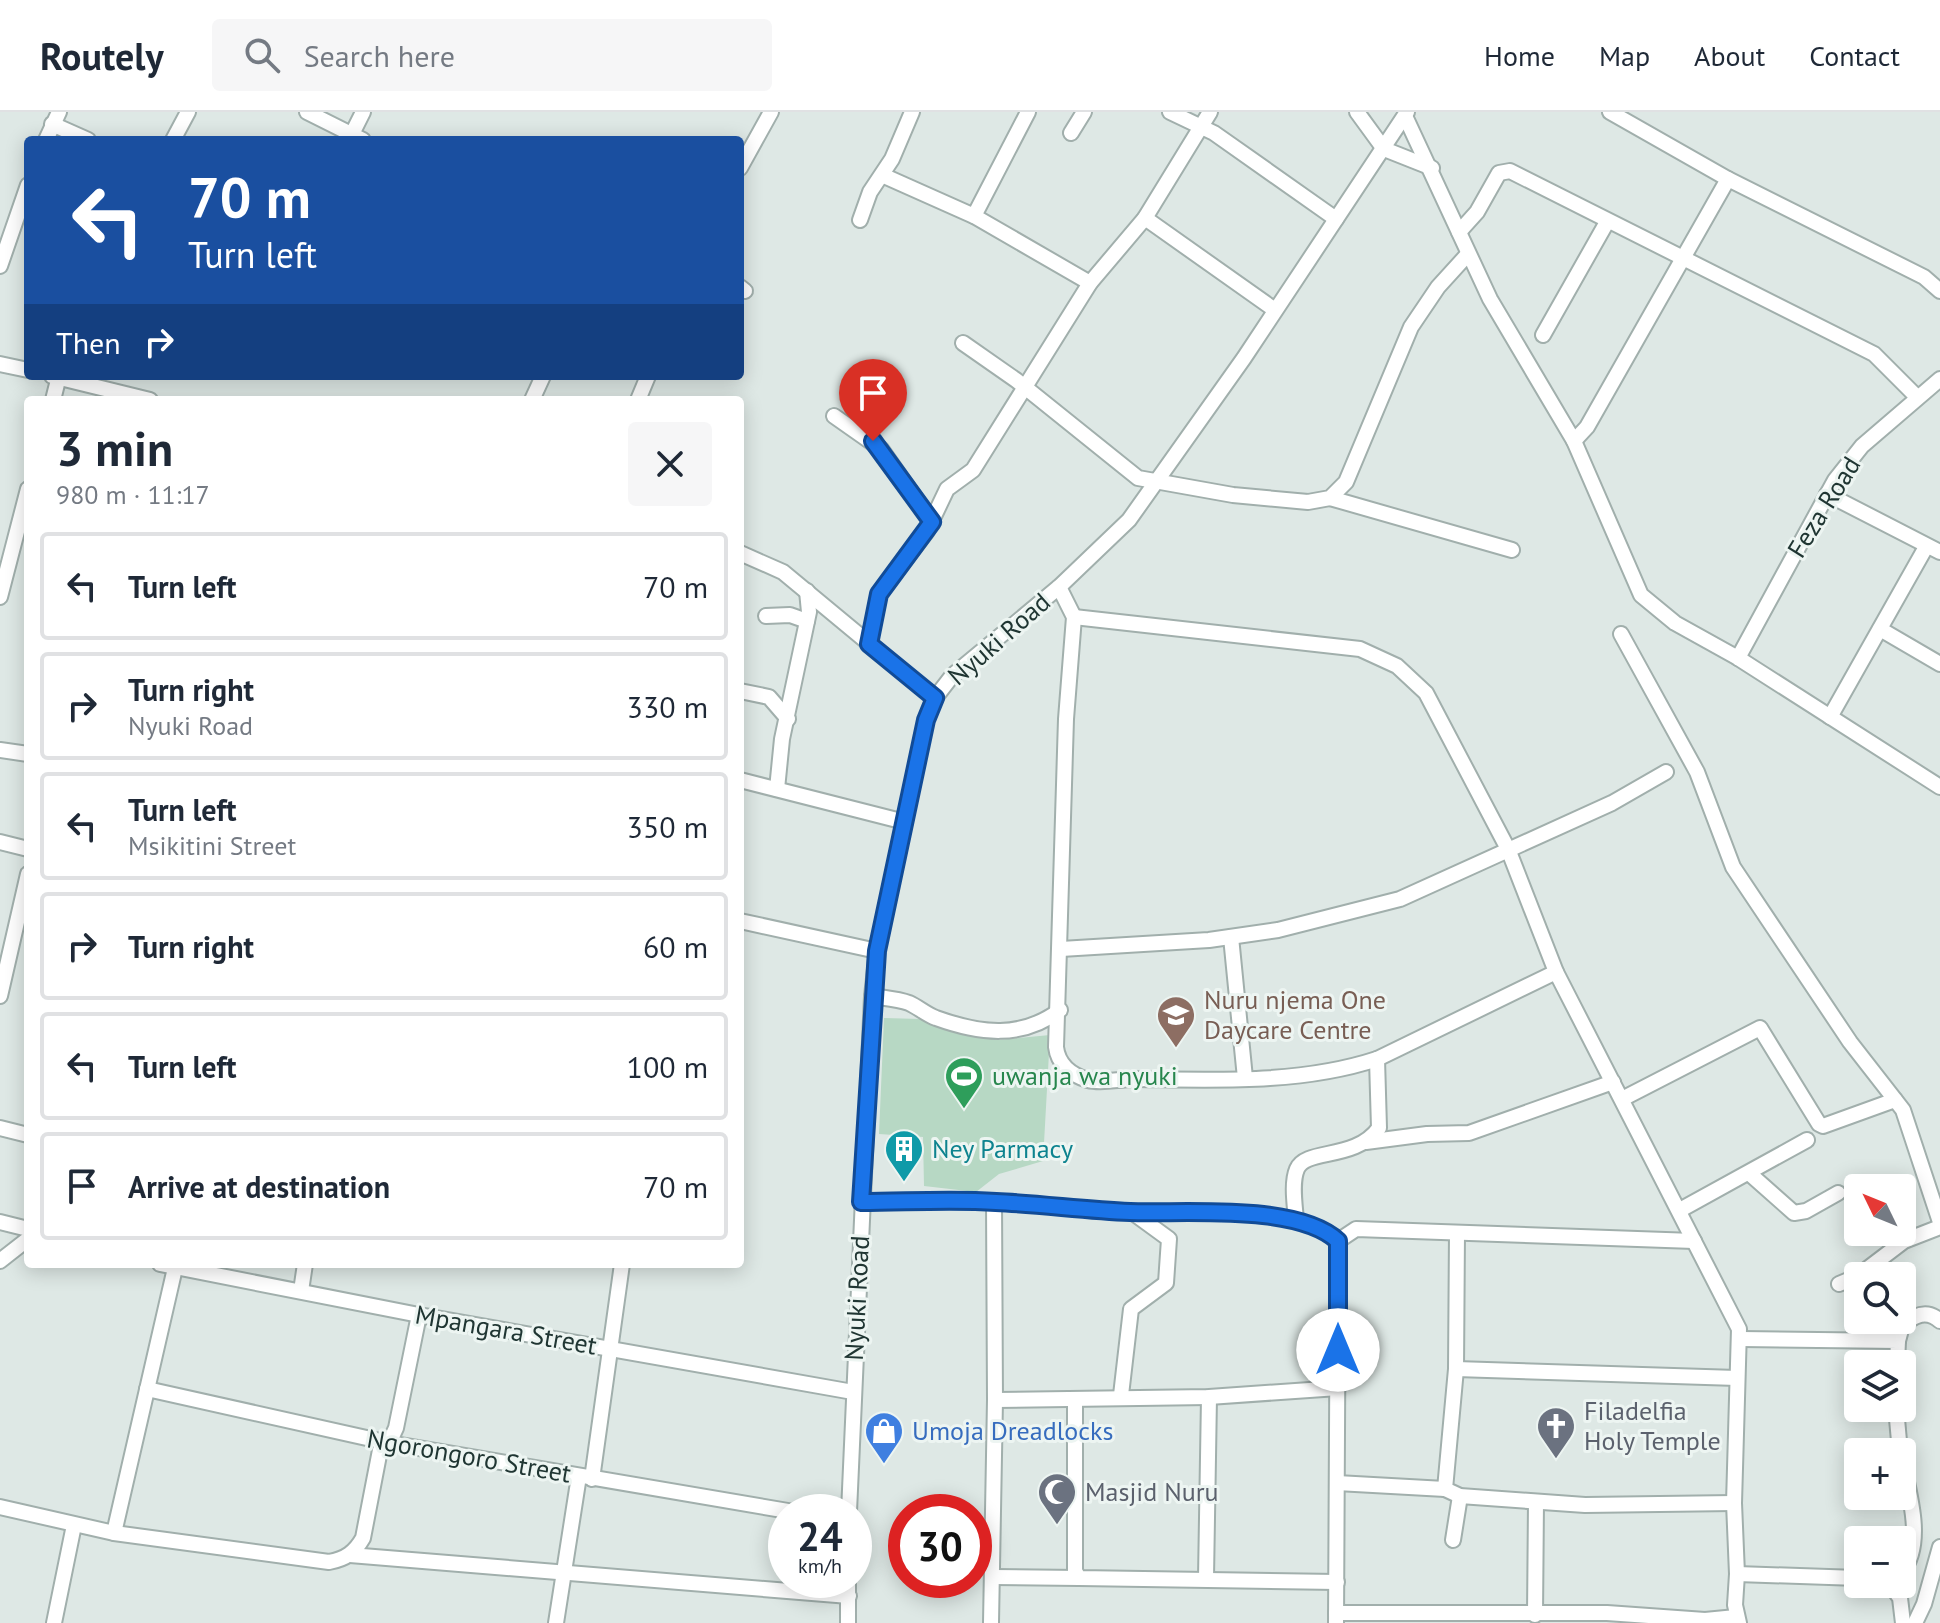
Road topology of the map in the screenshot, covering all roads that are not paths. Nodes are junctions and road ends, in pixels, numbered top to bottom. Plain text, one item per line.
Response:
1 (188, 112) edge
2 (307, 112) edge
3 (363, 112) edge
4 (771, 112) edge
5 (912, 112) edge
6 (1028, 112) edge
7 (1084, 112) edge
8 (1170, 112) edge
9 (1210, 112) edge
10 (1357, 112) edge
11 (1610, 112) edge
12 (1406, 114) edge
13 (56, 118) edge
14 (1200, 127) junction
15 (1071, 133) dead end
16 (82, 136) edge
17 (175, 136) edge
18 (356, 136) edge
19 (358, 136) edge
20 (1384, 149) junction
21 (744, 161) edge
22 (1432, 168) junction
23 (882, 175) junction
24 (1728, 179) junction
25 (24, 197) edge
26 (974, 216) junction
27 (1145, 218) junction
28 (1336, 219) junction
29 (860, 220) dead end
30 (1607, 222) junction
31 (1459, 232) junction
32 (1468, 254) junction
33 (1682, 258) junction
34 (0, 266) edge
35 (1090, 283) junction
36 (1940, 291) edge
37 (1275, 310) junction
38 (1543, 335) dead end
39 (963, 343) dead end
40 (0, 364) edge
41 (24, 369) edge
42 (1940, 379) edge
43 (69, 380) edge
44 (1026, 390) junction
45 (134, 396) edge
46 (1917, 397) junction
47 (834, 416) dead end
48 (1574, 441) junction
49 (1157, 482) junction
50 (1827, 494) junction
51 (1330, 498) junction
52 (24, 504) edge
53 (932, 522) junction
54 (1512, 550) dead end
55 (1933, 550) edge
56 (744, 555) edge
57 (1059, 587) junction
58 (807, 591) junction
59 (0, 597) edge
60 (766, 616) dead end
61 (1074, 617) junction
62 (807, 621) junction
63 (1880, 629) junction
64 (1621, 634) dead end
65 (869, 644) junction
66 (1738, 658) junction
67 (1940, 664) edge
68 (744, 692) edge
69 (935, 698) junction
70 (1830, 717) junction
71 (788, 719) junction
72 (0, 750) edge
73 (24, 753) edge
74 (1666, 772) dead end
75 (744, 781) edge
76 (1940, 787) edge
77 (777, 789) junction
78 (905, 822) junction
79 (0, 842) edge
80 (24, 848) edge
81 (1508, 849) junction
82 (24, 891) edge
83 (744, 922) edge
84 (1231, 937) junction
85 (1061, 949) junction
86 (877, 951) junction
87 (1556, 972) junction
88 (0, 996) edge
89 (872, 996) junction
90 (1060, 1010) junction
91 (1377, 1059) junction
92 (1245, 1078) junction
93 (1613, 1082) junction
94 (1622, 1099) junction
95 (1895, 1100) junction
96 (0, 1128) edge
97 (24, 1134) edge
98 (1807, 1140) dead end
99 (1366, 1142) junction
100 (1750, 1174) junction
101 (1838, 1193) dead end
102 (994, 1201) junction
103 (861, 1202) junction
104 (1680, 1210) junction
105 (1132, 1212) junction
106 (1296, 1220) junction
107 (0, 1222) edge
108 (1940, 1224) edge
109 (24, 1228) edge
110 (1457, 1233) junction
111 (1338, 1241) junction
112 (1694, 1241) junction
113 (24, 1242) edge
114 (0, 1261) edge
115 (1876, 1262) edge
116 (167, 1268) edge
117 (178, 1268) edge
118 (304, 1268) edge
119 (622, 1268) edge
120 (1844, 1282) edge
121 (1839, 1284) dead end
122 (301, 1291) junction
123 (419, 1315) junction
124 (1940, 1321) edge
125 (1741, 1339) junction
126 (1898, 1341) junction
127 (613, 1349) junction
128 (1898, 1350) edge
129 (1456, 1369) junction
130 (1737, 1378) junction
131 (1338, 1388) junction
132 (147, 1389) junction
133 (853, 1392) junction
134 (1121, 1395) junction
135 (1209, 1397) junction
136 (1075, 1399) junction
137 (995, 1400) junction
138 (389, 1443) junction
139 (585, 1478) junction
140 (1337, 1483) junction
141 (1445, 1489) junction
142 (850, 1494) edge
143 (1460, 1496) junction
144 (1536, 1502) junction
145 (1734, 1503) junction
146 (0, 1507) edge
147 (768, 1508) edge
148 (74, 1525) junction
149 (114, 1533) junction
150 (1453, 1540) dead end
151 (1940, 1547) edge
152 (350, 1555) junction
153 (563, 1572) junction
154 (1737, 1574) junction
155 (993, 1577) junction
156 (1079, 1578) junction
157 (1206, 1578) junction
158 (1844, 1578) edge
159 (1337, 1582) junction
160 (768, 1589) edge
161 (849, 1598) edge
162 (1900, 1598) edge
163 (1336, 1618) edge
164 (1526, 1618) edge
165 (1738, 1620) edge
166 (54, 1623) edge
167 (556, 1623) edge
168 (848, 1623) edge
169 (991, 1623) edge
170 (1903, 1623) edge
171 (1915, 1623) edge

1 - 17 street
2 - 18 street
3 - 19 street
4 - 21 street
5 - 23 street
6 - 26 street
7 - 15 street
8 - 14 street
9 - 14 street
10 - 20 street
11 - 24 street
12 - 20 street, Nyuki Road
12 - 22 street
13 - 16 street
14 - 27 street
14 - 28 street
20 - 22 street
20 - 28 street, Nyuki Road
22 - 31 street
23 - 26 street
23 - 29 street
24 - 33 street
24 - 36 street
25 - 34 street
26 - 35 street
27 - 35 street
27 - 37 street
28 - 37 street, Nyuki Road
30 - 31 street
30 - 33 street
30 - 38 street
31 - 32 street
32 - 48 street
32 - 51 street
33 - 46 street
33 - 48 street
35 - 44 street
37 - 49 street, Nyuki Road
39 - 44 street
40 - 41 street
42 - 46 street, Feza Road
43 - 45 street
44 - 49 street
44 - 53 street
46 - 50 street, Feza Road
47 - 53 street
48 - 66 street
49 - 51 street
49 - 57 street, Nyuki Road
50 - 55 street
50 - 66 street, Feza Road
51 - 54 street
52 - 59 street
53 - 65 street
55 - 63 street
56 - 58 street
57 - 61 street
57 - 69 street, Nyuki Road
58 - 62 street
58 - 65 street
60 - 62 street
61 - 81 street
61 - 85 street
62 - 71 street
63 - 67 street
63 - 70 street
64 - 95 street
65 - 69 street
66 - 70 street
68 - 71 street
69 - 78 street, Nyuki Road
70 - 76 street
71 - 77 street
72 - 73 street
74 - 81 street
75 - 77 street
77 - 78 street
78 - 86 street, Nyuki Road
79 - 80 street
81 - 84 street
81 - 87 street
82 - 88 street
83 - 86 street
84 - 85 street
84 - 92 street
85 - 90 street
86 - 89 street, Nyuki Road
87 - 91 street
87 - 93 street
89 - 90 street
89 - 103 street, Nyuki Road
90 - 92 street
91 - 92 street
91 - 99 street
93 - 94 street
93 - 99 street
94 - 95 street
94 - 104 street
95 - 108 street
96 - 97 street
98 - 100 street
99 - 106 street
100 - 101 street
100 - 104 street
102 - 103 street
102 - 105 street
102 - 137 street
103 - 133 street, Nyuki Road
104 - 112 street
105 - 106 street
105 - 134 street
106 - 111 street
107 - 109 street
108 - 115 street
110 - 111 street
110 - 112 street
110 - 129 street
111 - 131 street
112 - 125 street
113 - 114 street
116 - 132 street
117 - 122 street, Mpangara Street
118 - 122 street
119 - 127 street
120 - 121 street
122 - 123 street, Mpangara Street
123 - 127 street, Mpangara Street
123 - 138 street
124 - 126 street
125 - 126 street
125 - 130 street
126 - 128 street
127 - 133 street, Mpangara Street
127 - 139 street
129 - 130 street
129 - 141 street
130 - 145 street
131 - 135 street
131 - 140 street
132 - 138 street, Ngorongoro Street
132 - 149 street
133 - 142 street, Nyuki Road
134 - 135 street
134 - 136 street
135 - 157 street
136 - 137 street
136 - 156 street
137 - 155 street
138 - 139 street, Ngorongoro Street
138 - 152 street
139 - 147 street, Ngorongoro Street
139 - 153 street
140 - 141 street
140 - 159 street
141 - 143 street
143 - 144 street
143 - 150 street
144 - 145 street
144 - 164 street
145 - 154 street
146 - 148 street
148 - 149 street
148 - 166 street
149 - 152 street
151 - 171 street
152 - 153 street
153 - 160 street
153 - 167 street
154 - 158 street
154 - 165 street
155 - 156 street
155 - 169 street
156 - 157 street
157 - 159 street
159 - 163 street
161 - 168 street
162 - 170 street
163 - 164 street
164 - 165 street

